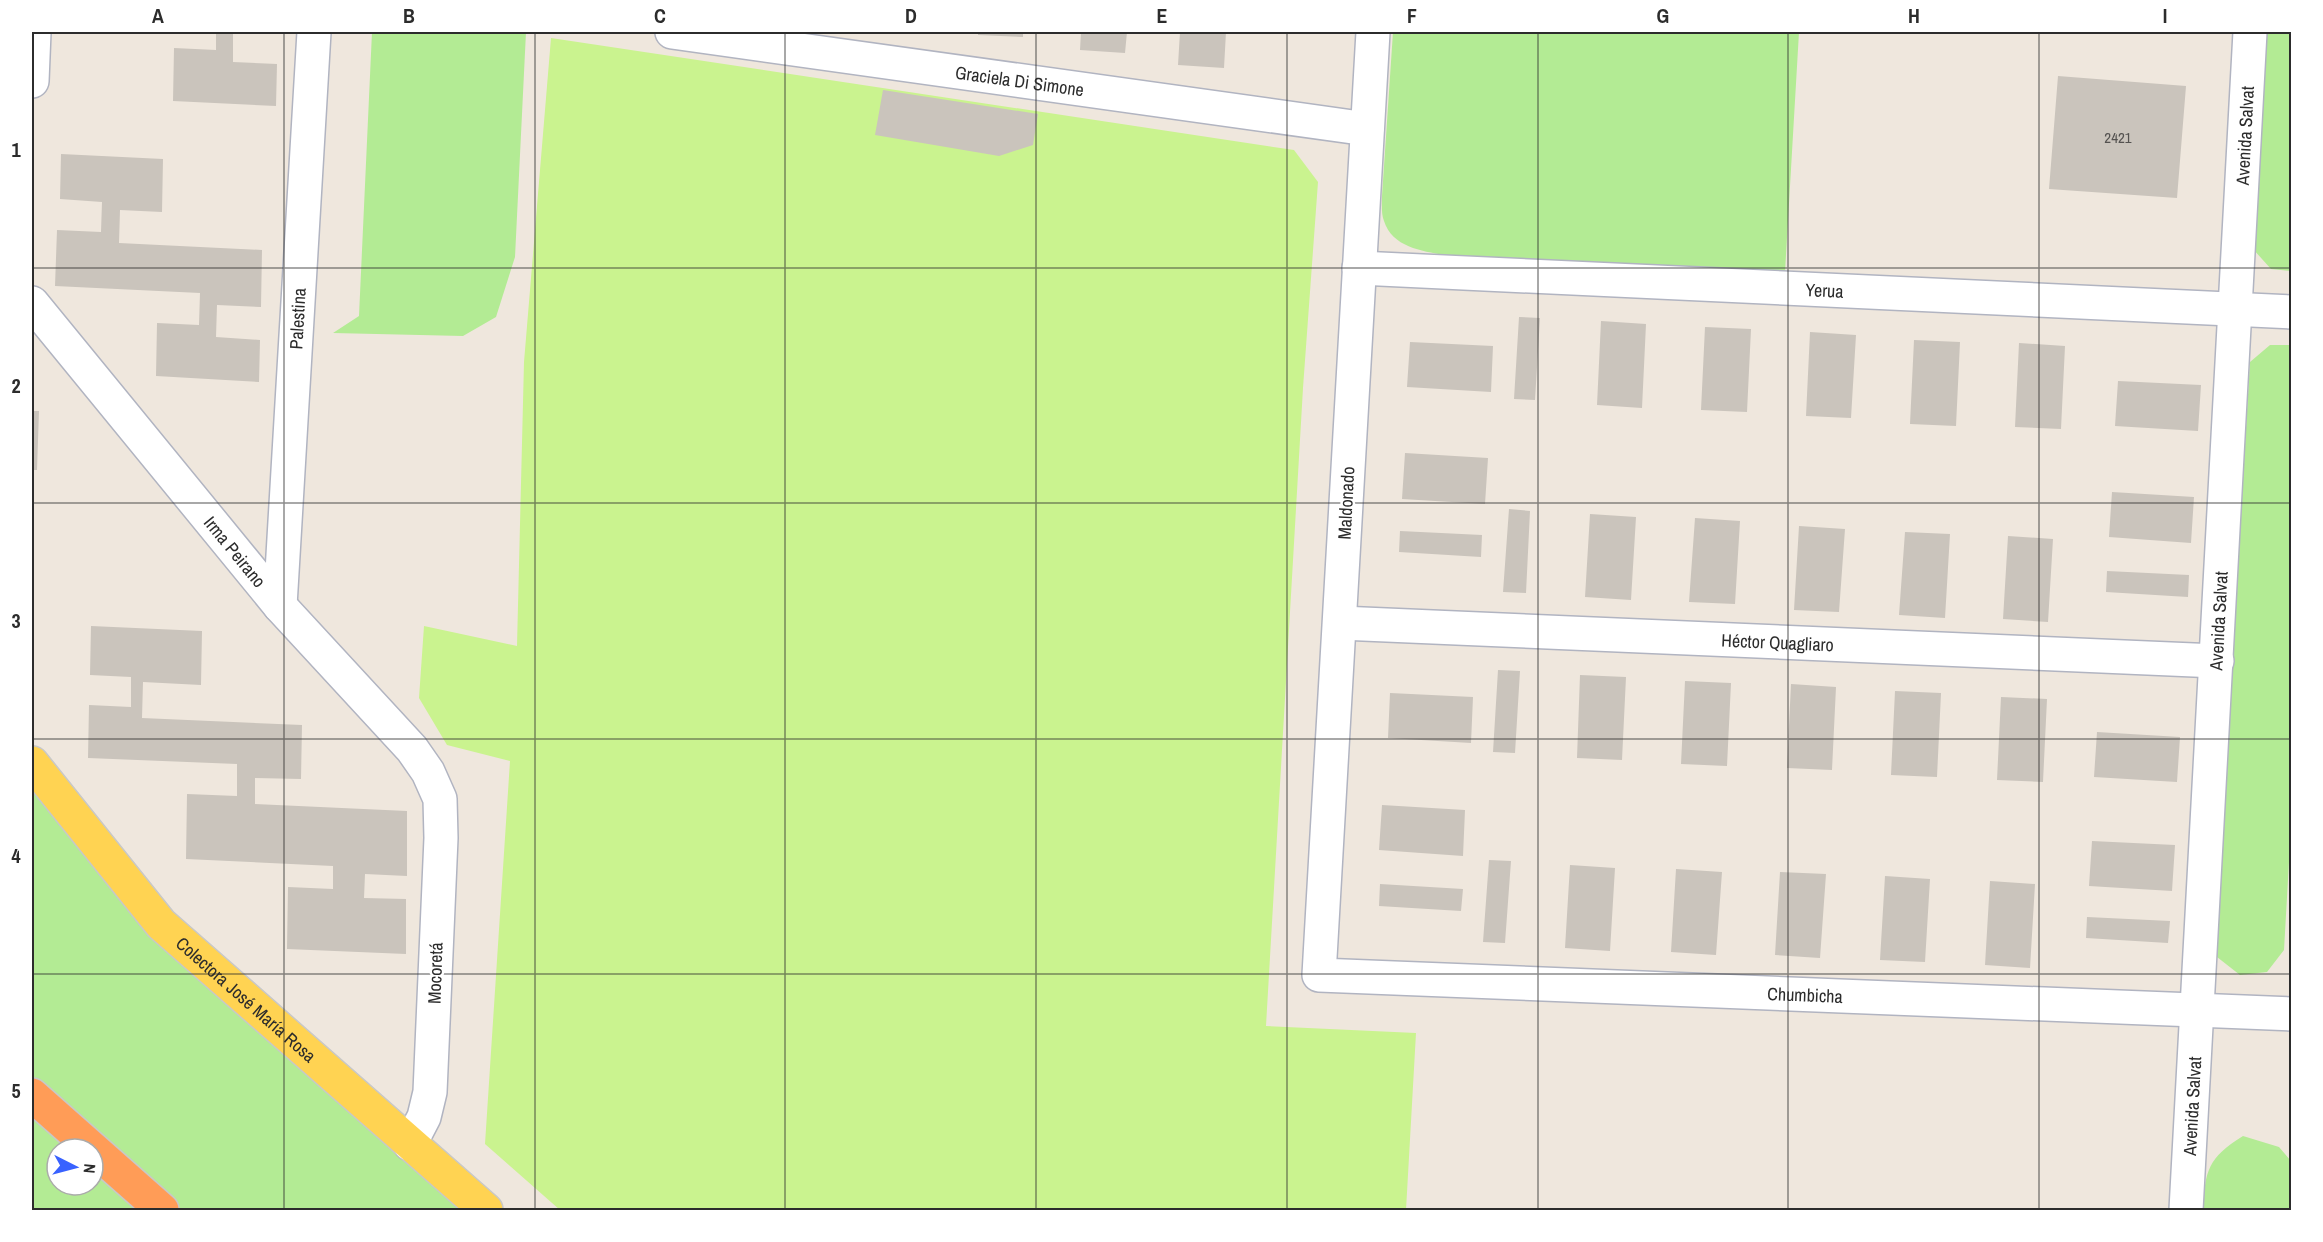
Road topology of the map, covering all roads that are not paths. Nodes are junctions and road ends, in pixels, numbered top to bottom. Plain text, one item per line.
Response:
1 (34, 32) edge
2 (314, 32) edge
3 (672, 32) edge
4 (1373, 32) edge
5 (2250, 32) edge
6 (32, 81) edge
7 (1367, 129) junction
8 (1359, 268) junction
9 (32, 303) edge
10 (2235, 309) junction
11 (2292, 312) edge
12 (280, 606) junction
13 (1340, 623) junction
14 (2217, 661) junction
15 (32, 764) edge
16 (440, 799) joint
17 (1319, 975) joint
18 (2198, 1010) junction
19 (2292, 1014) edge
20 (32, 1095) edge
21 (410, 1144) junction
22 (160, 1206) edge
23 (486, 1210) edge
24 (2186, 1210) edge

1 - 6 street
2 - 12 street, Palestina
3 - 7 street, Graciela Di Simone
4 - 7 street, Maldonado
5 - 10 street, Avenida Salvat
7 - 8 street, Maldonado
8 - 10 street, Yerua
8 - 13 street, Maldonado
9 - 12 street, Irma Peirano
10 - 11 street, Yerua
10 - 14 street, Avenida Salvat
12 - 16 street, Irma Peirano
13 - 14 street, Héctor Quagliaro
13 - 17 street, Maldonado
14 - 18 street, Avenida Salvat
15 - 21 main road, Colectora José María Rosa
16 - 21 street, Mocoretá
17 - 18 street, Chumbicha
18 - 19 street, Chumbicha
18 - 24 street, Avenida Salvat
20 - 22 highway
21 - 23 main road, Colectora José María Rosa

